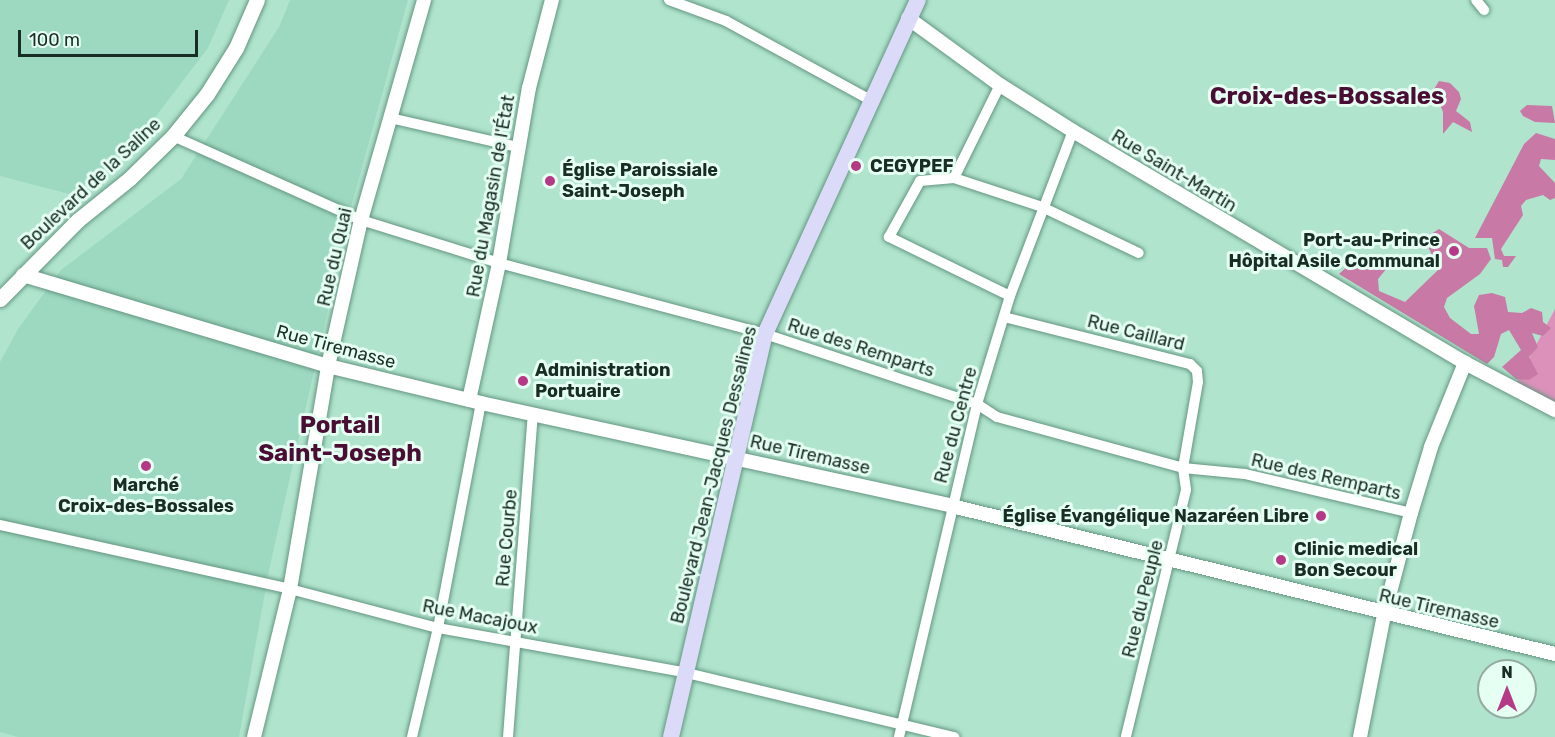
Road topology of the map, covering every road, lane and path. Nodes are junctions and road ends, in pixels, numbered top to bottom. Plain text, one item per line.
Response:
1 (257, 0) edge
2 (424, 0) edge
3 (552, 0) edge
4 (669, 0) edge
5 (918, 0) edge
6 (1476, 0) edge
7 (1484, 10) dead end
8 (908, 18) junction
9 (1000, 86) junction
10 (874, 102) junction
11 (390, 118) junction
12 (1073, 131) junction
13 (172, 136) junction
14 (518, 147) junction
15 (954, 178) junction
16 (1042, 207) junction
17 (361, 220) junction
18 (1139, 253) dead end
19 (499, 263) junction
20 (23, 275) junction
21 (1010, 296) junction
22 (0, 299) edge
23 (1004, 316) junction
24 (765, 334) junction
25 (1465, 363) junction
26 (328, 366) junction
27 (475, 401) junction
28 (977, 404) junction
29 (1555, 410) edge
30 (533, 414) junction
31 (735, 456) junction
32 (1183, 468) junction
33 (952, 506) junction
34 (1411, 513) junction
35 (0, 525) edge
36 (1168, 561) junction
37 (290, 590) junction
38 (1384, 615) junction
39 (438, 628) junction
40 (515, 641) junction
41 (1555, 654) edge
42 (687, 673) junction
43 (902, 723) junction
44 (254, 737) edge
45 (412, 737) edge
46 (508, 737) edge
47 (671, 737) edge
48 (899, 737) edge
49 (954, 737) edge
50 (1126, 737) edge
51 (1360, 737) edge

1 - 13 main road, Boulevard de la Saline
2 - 11 street, Rue du Quai
3 - 14 street, Rue du Magasin de l'État
4 - 10 street
5 - 8 main road, Boulevard Jean-Jacques Dessalines
6 - 7 street
8 - 9 street, Rue Saint-Martin
8 - 10 main road, Boulevard Jean-Jacques Dessalines
9 - 12 street, Rue Saint-Martin
9 - 15 street
10 - 24 main road, Boulevard Jean-Jacques Dessalines
11 - 14 street
11 - 17 street, Rue du Quai
12 - 16 street, Rue du Centre
12 - 25 street, Rue Saint-Martin
13 - 17 street, Rue des Remparts
13 - 20 main road, Boulevard de la Saline
14 - 19 street, Rue du Magasin de l'État
15 - 16 street
15 - 21 street
16 - 18 street
16 - 21 street, Rue du Centre
17 - 19 street, Rue des Remparts
17 - 26 street, Rue du Quai
19 - 24 street, Rue des Remparts
19 - 27 street, Rue du Magasin de l'État
20 - 22 main road, Boulevard de la Saline
20 - 26 street, Rue Tiremasse
21 - 23 street, Rue du Centre
23 - 28 street, Rue du Centre
23 - 32 street, Rue Caillard
24 - 28 street, Rue des Remparts
24 - 31 main road, Boulevard Jean-Jacques Dessalines
25 - 29 street, Rue Saint-Martin
25 - 34 street
26 - 27 street, Rue Tiremasse
26 - 37 street, Rue du Quai
27 - 30 street, Rue Tiremasse
27 - 39 street
28 - 32 street, Rue des Remparts
28 - 33 street, Rue du Centre
30 - 31 street, Rue Tiremasse
30 - 40 street, Rue Courbe
31 - 33 street, Rue Tiremasse
31 - 42 main road, Boulevard Jean-Jacques Dessalines
32 - 34 street, Rue des Remparts
32 - 36 street, Rue du Peuple
33 - 36 street, Rue Tiremasse
33 - 43 street, Rue du Centre
34 - 38 street
35 - 37 street, Rue Macajoux
36 - 38 street, Rue Tiremasse
36 - 50 street, Rue du Peuple
37 - 39 street, Rue Macajoux
37 - 44 street, Rue du Quai
38 - 41 street, Rue Tiremasse
38 - 51 street
39 - 40 street, Rue Macajoux
39 - 45 street
40 - 42 street, Rue Macajoux
40 - 46 street, Rue Courbe
42 - 43 street, Rue Macajoux
42 - 47 main road, Boulevard Jean-Jacques Dessalines
43 - 48 street, Rue du Centre
43 - 49 street, Rue Macajoux

